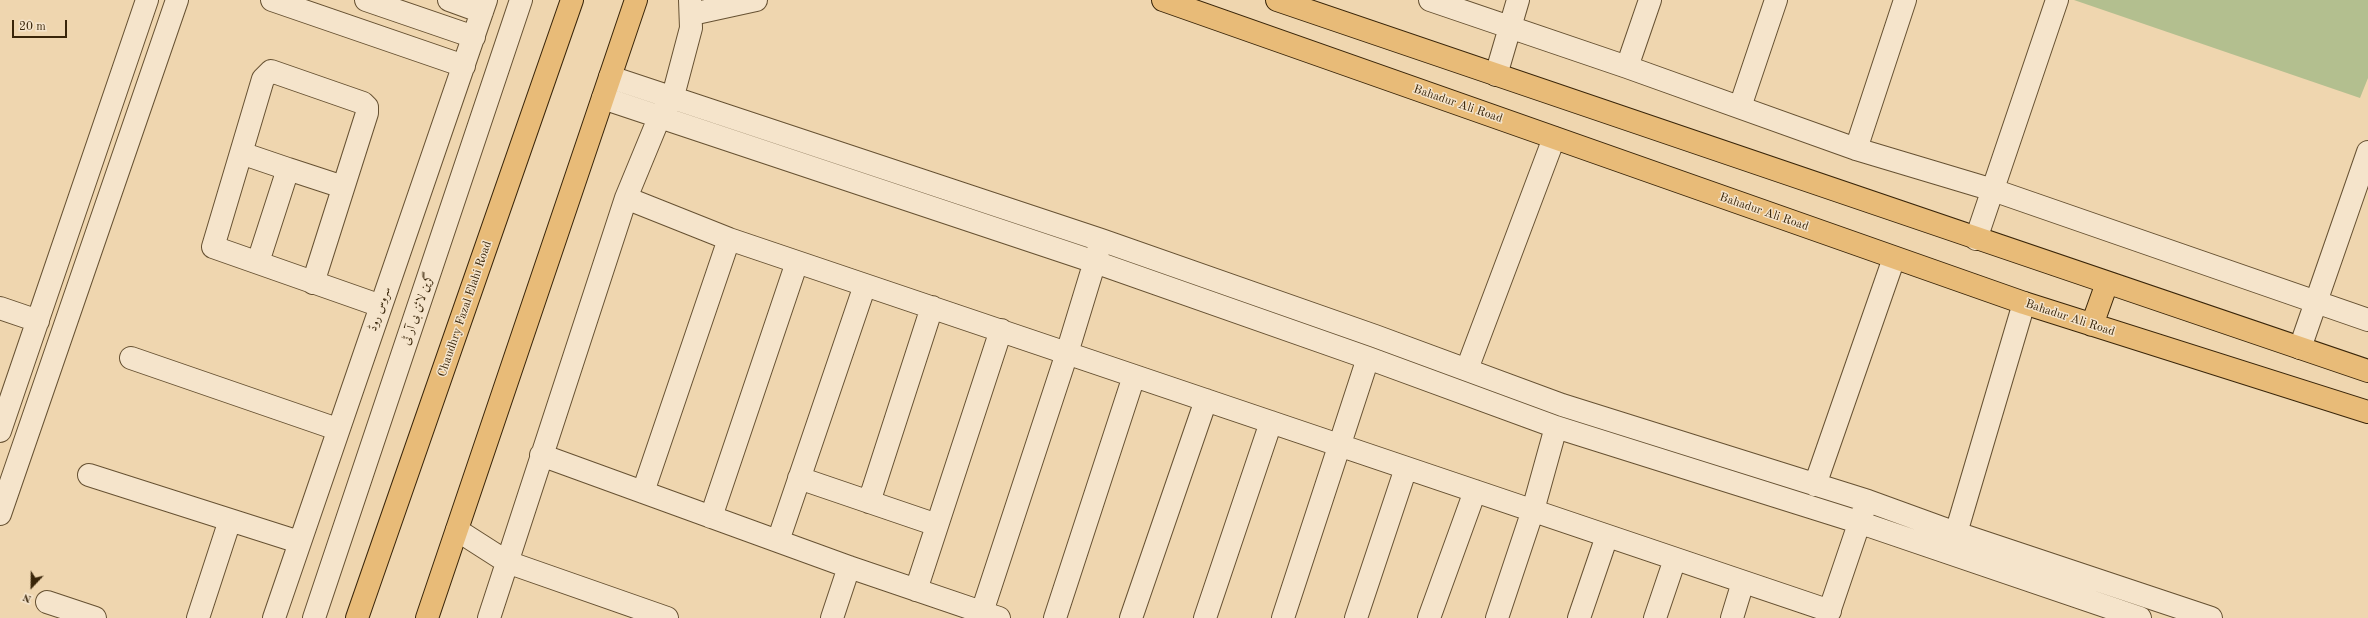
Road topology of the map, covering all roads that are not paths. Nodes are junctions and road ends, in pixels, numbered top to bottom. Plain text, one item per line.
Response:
1 (147, 0) edge
2 (177, 0) edge
3 (272, 0) edge
4 (366, 0) edge
5 (449, 0) edge
6 (521, 0) edge
7 (572, 0) edge
8 (636, 0) edge
9 (756, 0) edge
10 (1163, 0) edge
11 (1277, 0) edge
12 (1430, 0) edge
13 (1518, 0) edge
14 (1650, 0) edge
15 (1776, 0) edge
16 (1905, 0) edge
17 (2057, 0) edge
18 (484, 6) edge
19 (691, 7) edge
20 (1510, 28) junction
21 (474, 37) junction
22 (464, 66) junction
23 (1627, 67) junction
24 (1496, 75) junction
25 (610, 77) junction
26 (673, 96) junction
27 (603, 98) junction
28 (1740, 107) junction
29 (658, 118) junction
30 (1554, 138) junction
31 (1856, 149) junction
32 (2368, 152) edge
33 (241, 153) junction
34 (288, 169) junction
35 (343, 187) junction
36 (1993, 190) junction
37 (626, 198) junction
38 (2360, 203) edge
39 (730, 239) junction
40 (1976, 239) junction
41 (1101, 240) junction
42 (1894, 258) junction
43 (258, 262) junction
44 (797, 262) junction
45 (1095, 262) junction
46 (313, 283) junction
47 (2107, 283) junction
48 (865, 285) junction
49 (2317, 302) junction
50 (2024, 303) junction
51 (381, 306) junction
52 (932, 307) junction
53 (0, 308) edge
54 (2368, 320) edge
55 (38, 321) junction
56 (2092, 325) junction
57 (1001, 330) junction
58 (2300, 348) junction
59 (1068, 353) junction
60 (131, 358) dead end
61 (1368, 358) junction
62 (1467, 369) junction
63 (2368, 371) edge
64 (1134, 376) junction
65 (1206, 400) junction
66 (2368, 412) edge
67 (1271, 422) junction
68 (1556, 427) junction
69 (337, 429) junction
70 (0, 431) edge
71 (1338, 445) junction
72 (541, 455) junction
73 (1406, 468) junction
74 (89, 475) dead end
75 (799, 478) junction
76 (1815, 485) junction
77 (1475, 491) junction
78 (643, 492) junction
79 (1868, 501) junction
80 (869, 502) junction
81 (1533, 510) junction
82 (0, 514) edge
83 (711, 517) junction
84 (230, 520) junction
85 (1858, 522) junction
86 (937, 525) junction
87 (457, 530) junction
88 (1956, 533) junction
89 (1607, 536) junction
90 (778, 541) junction
91 (299, 542) junction
92 (1675, 558) junction
93 (507, 562) junction
94 (849, 567) junction
95 (1743, 582) junction
96 (916, 590) junction
97 (47, 602) dead end
98 (2172, 612) edge
99 (1828, 614) edge
100 (990, 615) edge
101 (1734, 617) edge
102 (95, 618) edge
103 (198, 618) edge
104 (274, 618) edge
105 (314, 618) edge
106 (357, 618) edge
107 (427, 618) edge
108 (489, 618) edge
109 (667, 618) edge
110 (832, 618) edge
111 (1055, 618) edge
112 (1130, 618) edge
113 (1205, 618) edge
114 (1283, 618) edge
115 (1356, 618) edge
116 (1429, 618) edge
117 (1497, 618) edge
118 (1579, 618) edge
119 (1655, 618) edge
120 (2140, 618) edge
121 (2211, 618) edge

1 - 55 street
2 - 82 street
3 - 22 street
4 - 21 street
5 - 18 street
6 - 105 street, گرین لائن بی آر ٹی
7 - 106 main road, Chaudhry Fazal Elahi Road
8 - 25 main road
9 - 19 street
10 - 30 main road, Bahadur Ali Road
11 - 24 main road
12 - 20 street
13 - 20 street
14 - 23 street
15 - 28 street
16 - 31 street
17 - 36 street
18 - 21 street, سروس روڈ
19 - 26 street
20 - 23 street
20 - 24 street
21 - 22 street, سروس روڈ
22 - 51 street, سروس روڈ
23 - 28 street
24 - 40 main road
25 - 26 street
25 - 27 main road
26 - 29 street
26 - 41 street
27 - 29 street
27 - 87 main road
28 - 31 street
29 - 37 street
29 - 45 street
30 - 42 main road, Bahadur Ali Road
30 - 62 street
31 - 36 street
32 - 38 street
33 - 34 street
33 - 35 street
33 - 43 street
34 - 35 street
34 - 43 street
35 - 46 street
36 - 40 street
36 - 49 street
37 - 39 street
37 - 72 street
38 - 49 street
39 - 44 street
39 - 78 street
40 - 47 main road
41 - 45 street
41 - 62 street
42 - 50 main road, Bahadur Ali Road
42 - 76 street
43 - 46 street
44 - 48 street
44 - 83 street
45 - 59 street
45 - 61 street
46 - 51 street
47 - 56 main road
47 - 58 main road
48 - 52 street
48 - 75 street
49 - 54 street
49 - 58 street
50 - 56 main road, Bahadur Ali Road
50 - 88 street
51 - 69 street, سروس روڈ
52 - 57 street
52 - 80 street
53 - 55 street
55 - 70 street
56 - 66 main road, Bahadur Ali Road
57 - 59 street
57 - 86 street
58 - 63 main road
59 - 64 street
59 - 100 street
60 - 69 street
61 - 68 street
61 - 71 street
62 - 76 street
64 - 65 street
64 - 111 street
65 - 67 street
65 - 112 street
67 - 71 street
67 - 113 street
68 - 81 street
68 - 85 street
69 - 91 street, سروس روڈ
71 - 73 street
71 - 114 street
72 - 78 street
72 - 93 street
73 - 77 street
73 - 115 street
74 - 84 street
75 - 80 street
75 - 90 street
76 - 79 street
77 - 81 street
77 - 116 street
78 - 83 street
79 - 85 street
79 - 88 street
80 - 86 street
81 - 89 street
81 - 117 street
83 - 90 street
84 - 91 street
84 - 103 street
85 - 99 street
85 - 120 street
86 - 96 street
87 - 93 street
87 - 107 main road
88 - 98 street
89 - 92 street
89 - 118 street
90 - 94 street
91 - 104 street, سروس روڈ
92 - 95 street
92 - 119 street
93 - 108 street
93 - 109 street
94 - 96 street
94 - 110 street
95 - 99 street
95 - 101 street
96 - 100 street
97 - 102 street
98 - 121 street

